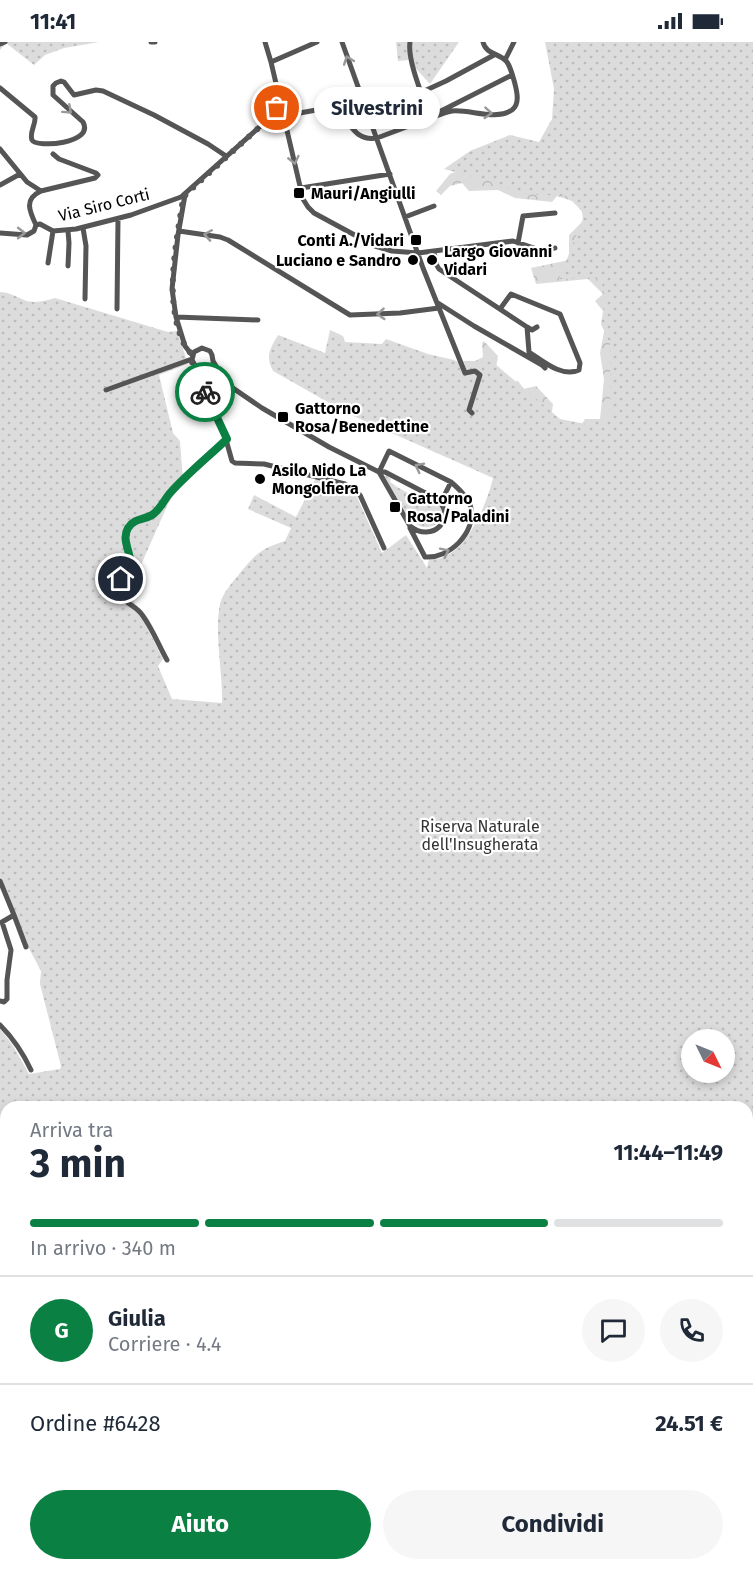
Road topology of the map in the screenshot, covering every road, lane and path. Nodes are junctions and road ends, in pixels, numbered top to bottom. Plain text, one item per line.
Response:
1 (5, 42) edge
2 (265, 42) edge
3 (317, 42) edge
4 (342, 42) edge
5 (410, 42) edge
6 (483, 42) edge
7 (514, 42) edge
8 (0, 44) edge
9 (494, 55) junction
10 (504, 60) junction
11 (271, 62) junction
12 (512, 75) junction
13 (0, 88) edge
14 (422, 92) junction
15 (280, 103) junction
16 (283, 116) junction
17 (430, 118) junction
18 (376, 138) junction
19 (0, 149) edge
20 (53, 154) dead end
21 (226, 156) junction
22 (20, 174) junction
23 (390, 174) junction
24 (0, 185) edge
25 (301, 188) junction
26 (41, 191) junction
27 (186, 194) junction
28 (434, 206) dead end
29 (555, 213) dead end
30 (405, 217) junction
31 (118, 219) junction
32 (36, 225) junction
33 (82, 228) junction
34 (52, 231) junction
35 (68, 231) junction
36 (179, 231) junction
37 (0, 233) edge
38 (518, 243) junction
39 (555, 248) dead end
40 (434, 251) junction
41 (418, 253) junction
42 (48, 263) dead end
43 (436, 264) junction
44 (68, 267) dead end
45 (423, 267) junction
46 (85, 299) dead end
47 (438, 305) junction
48 (117, 309) dead end
49 (500, 309) junction
50 (176, 317) junction
51 (258, 320) dead end
52 (527, 327) junction
53 (537, 327) dead end
54 (192, 357) junction
55 (213, 362) junction
56 (196, 367) junction
57 (545, 368) dead end
58 (205, 369) junction
59 (106, 390) dead end
60 (234, 390) junction
61 (472, 413) dead end
62 (227, 439) junction
63 (379, 472) junction
64 (451, 482) junction
65 (441, 502) junction
66 (408, 524) junction
67 (384, 548) dead end
68 (167, 660) dead end
69 (0, 881) edge
70 (14, 915) junction
71 (26, 946) dead end
72 (0, 1001) edge
73 (0, 1025) edge
74 (31, 1070) dead end

1 - 8 street
2 - 11 street
3 - 11 street
18 -> 4 street
5 - 14 street
6 - 9 street
7 - 10 street
9 - 10 street
9 - 14 street
10 - 12 street
11 - 15 street
12 - 17 street
17 -> 12 street
21 -> 13 street
14 - 17 street
15 - 16 street
15 - 21 street
16 - 18 street
16 -> 25 street
17 - 18 street
18 - 23 street
19 - 22 street
20 - 26 street, Via Siro Corti
21 - 27 street
22 - 24 street
22 - 26 street
23 - 25 street
23 - 30 street
25 - 41 street
26 - 32 street, Via Siro Corti
27 - 31 street, Via Siro Corti
27 - 36 street
28 - 30 street
29 - 38 street
30 - 41 street
31 - 33 street, Via Siro Corti
31 - 48 street
32 - 34 street, Via Siro Corti
37 -> 32 street
33 - 35 street, Via Siro Corti
33 - 46 street
34 - 35 street, Via Siro Corti
34 - 42 street
35 - 44 street
47 -> 36 street
36 - 50 street
38 - 39 street
38 - 40 street
40 - 41 street
40 - 43 street
41 - 45 street
43 - 45 street
43 - 49 street
45 - 47 street
47 - 57 street
47 - 61 street
49 - 52 street
49 - 52 street
50 - 51 street
50 - 54 street
52 - 53 street
54 - 55 street
54 - 56 street
54 - 59 street
55 - 58 street
55 - 60 street
56 - 58 street
56 - 62 street
58 - 60 street
60 - 63 street
62 - 67 street
62 - 68 street
64 -> 63 street
63 - 65 street
63 - 66 street
64 - 65 street
66 -> 64 street
65 - 66 street
69 - 70 street
70 - 71 street
70 - 72 street
73 - 74 street

